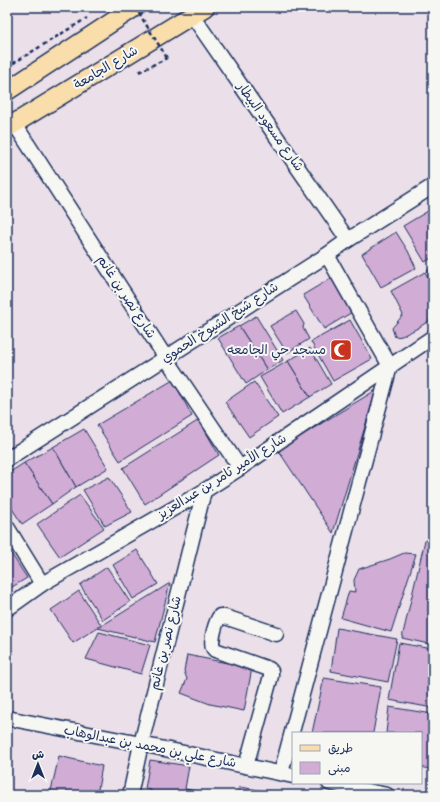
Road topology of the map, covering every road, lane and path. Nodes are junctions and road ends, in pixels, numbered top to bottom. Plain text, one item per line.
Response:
1 (131, 10) edge
2 (199, 11) edge
3 (93, 15) dead end
4 (7, 67) edge
5 (139, 72) dead end
6 (7, 78) edge
7 (7, 91) edge
8 (11, 126) edge
9 (433, 186) edge
10 (348, 240) junction
11 (327, 255) junction
12 (433, 337) edge
13 (166, 358) junction
14 (390, 366) junction
15 (7, 459) edge
16 (240, 468) junction
17 (204, 491) junction
18 (7, 527) edge
19 (42, 584) junction
20 (7, 609) edge
21 (276, 634) dead end
22 (7, 718) edge
23 (298, 732) edge
24 (141, 744) junction
25 (292, 754) edge
26 (246, 766) junction
27 (287, 774) edge
28 (334, 784) edge
29 (130, 795) edge
30 (387, 795) edge

1 - 5 path, bridge
1 - 6 main road
1 - 7 main road
2 - 8 main road, شارع الجامعة
2 - 10 street, شارع مسعود البيطار
3 - 4 path
8 - 13 street, شارع نصر بن غانم
9 - 10 street, شارع شيخ الشيوخ الحموي
10 - 11 street, شارع شيخ الشيوخ الحموي
11 - 13 street, شارع شيخ الشيوخ الحموي
11 - 14 street
12 - 14 street, شارع الأمير ثامر بن عبدالعزيز
13 - 15 street, شارع شيخ الشيوخ الحموي
13 - 16 street, شارع نصر بن غانم
14 - 16 street, شارع الأمير ثامر بن عبدالعزيز
14 - 23 street
16 - 17 street, شارع الأمير ثامر بن عبدالعزيز
17 - 19 street, شارع الأمير ثامر بن عبدالعزيز
17 - 24 street, شارع نصر بن غانم
18 - 19 street
19 - 20 street, شارع الأمير ثامر بن عبدالعزيز
21 - 26 street
22 - 24 street, شارع علي بن محمد بن عبدالوهاب
24 - 26 street, شارع علي بن محمد بن عبدالوهاب
24 - 29 street, شارع نصر بن غانم
25 - 27 street
26 - 27 street, شارع علي بن محمد بن عبدالوهاب
28 - 30 street

